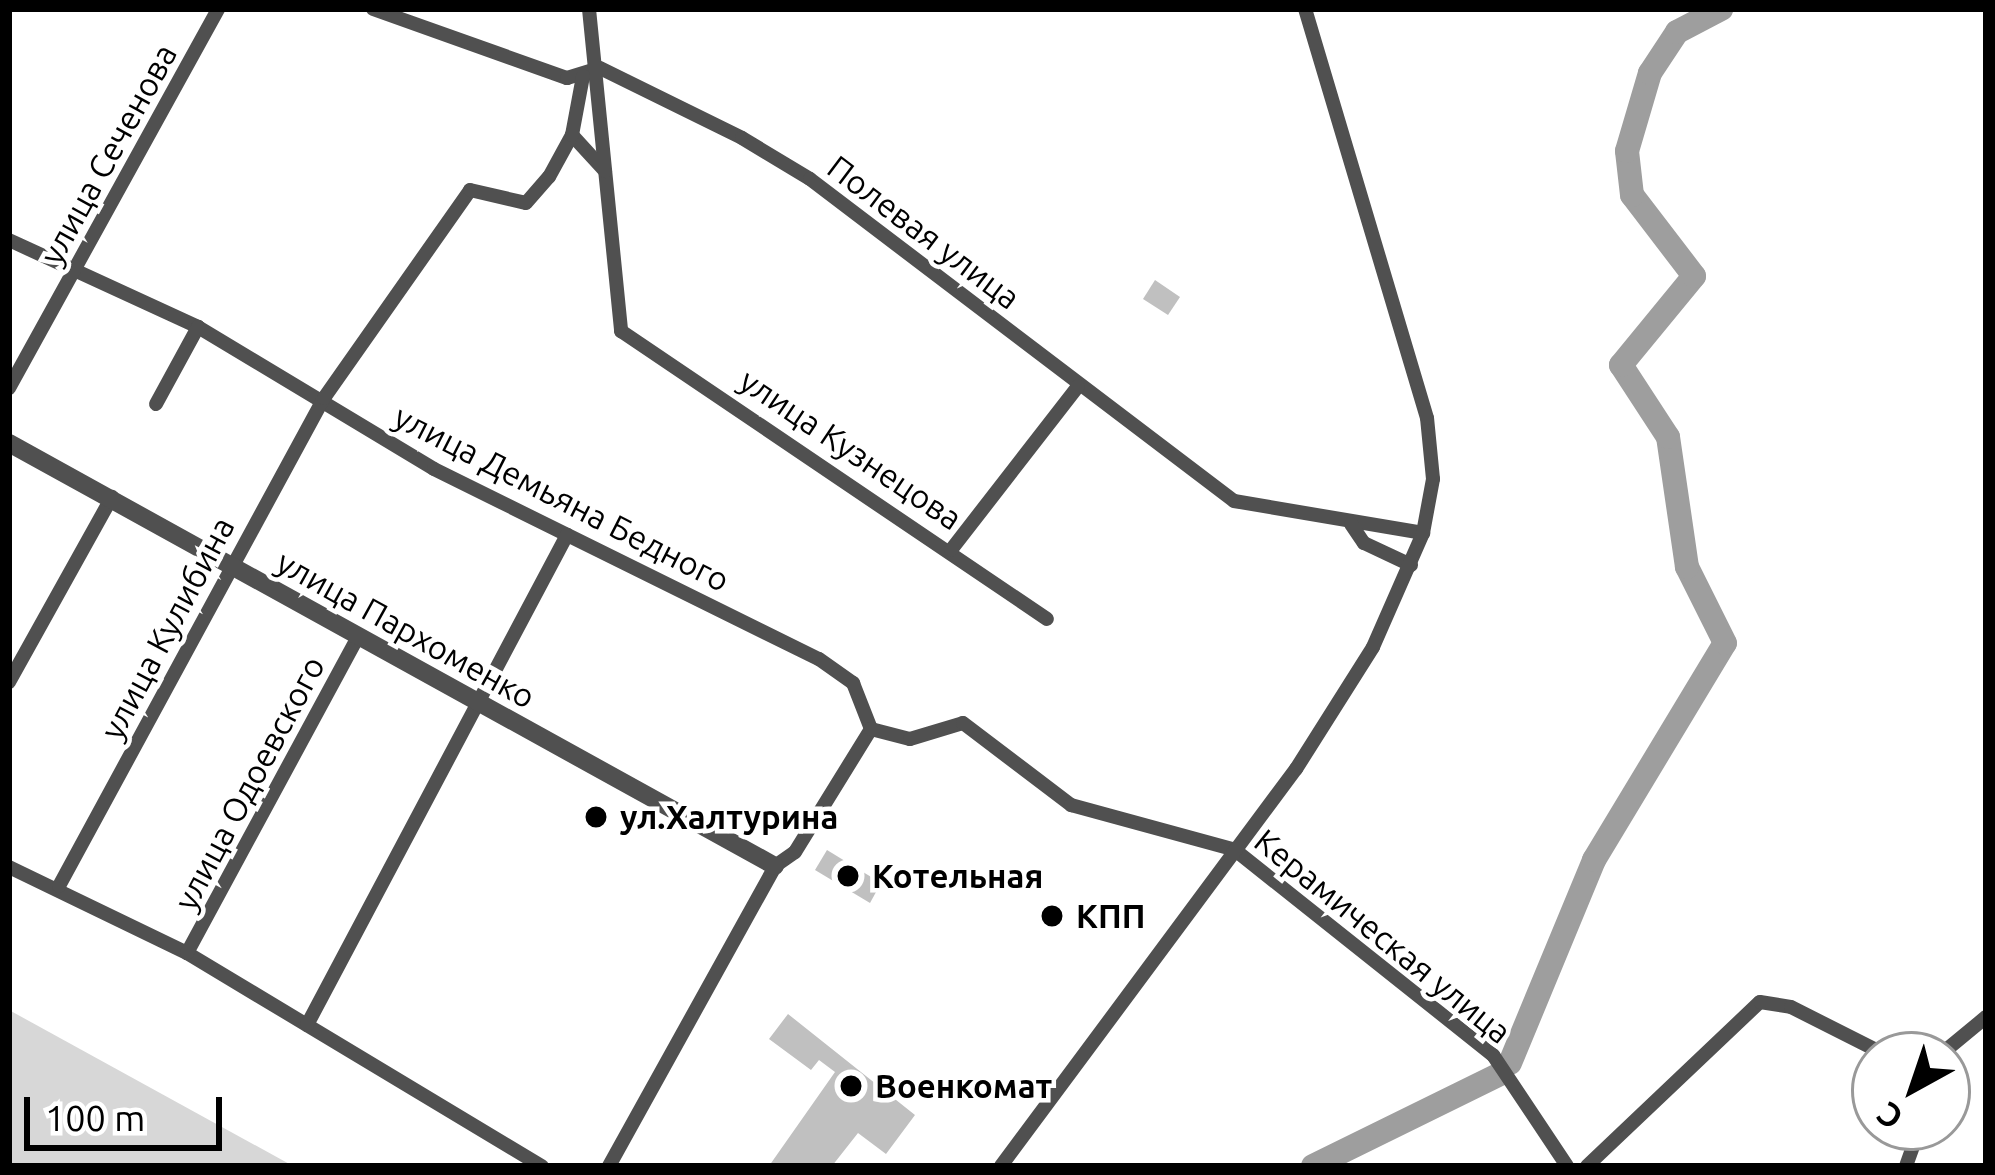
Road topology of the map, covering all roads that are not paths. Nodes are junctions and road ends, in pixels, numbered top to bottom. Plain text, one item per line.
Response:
1 (218, 9) edge
2 (374, 9) edge
3 (589, 9) edge
4 (1305, 9) edge
5 (600, 68) junction
6 (583, 76) junction
7 (572, 135) junction
8 (607, 172) junction
9 (9, 240) edge
10 (77, 266) junction
11 (198, 327) junction
12 (1078, 386) junction
13 (9, 388) edge
14 (324, 398) junction
15 (156, 404) dead end
16 (9, 442) edge
17 (112, 497) junction
18 (1351, 524) junction
19 (1423, 533) junction
20 (567, 535) junction
21 (951, 550) junction
22 (232, 565) junction
23 (1411, 565) junction
24 (1047, 619) dead end
25 (357, 640) junction
26 (9, 682) edge
27 (483, 707) junction
28 (871, 729) junction
29 (1235, 850) junction
30 (775, 866) junction
31 (9, 867) edge
32 (59, 886) junction
33 (187, 953) junction
34 (307, 1025) junction
35 (1851, 1037) edge
36 (542, 1166) edge
37 (609, 1166) edge
38 (1000, 1166) edge
39 (1567, 1166) edge
40 (1587, 1166) edge

1 - 10 street, улица Сеченова
2 - 6 street
3 - 5 street
4 - 19 street
5 - 6 street
5 - 8 street
5 - 12 street, Полевая улица
6 - 7 street
7 - 8 street
7 - 14 street, улица Кулибина
8 - 21 street, улица Кузнецова
9 - 10 street, улица Демьяна Бедного
10 - 11 street, улица Демьяна Бедного
10 - 13 street, улица Сеченова
11 - 14 street, улица Демьяна Бедного
11 - 15 street
12 - 18 street, Полевая улица
12 - 21 street
14 - 20 street, улица Демьяна Бедного
14 - 22 street, улица Кулибина
16 - 17 street, улица Пархоменко
17 - 22 street, улица Пархоменко
17 - 26 street
18 - 19 street, Полевая улица
18 - 23 street
19 - 23 street
20 - 27 street
20 - 28 street, улица Демьяна Бедного
21 - 24 street, улица Кузнецова
22 - 25 street, улица Пархоменко
22 - 32 street, улица Кулибина
23 - 29 street
25 - 27 street, улица Пархоменко
25 - 33 street, улица Одоевского
27 - 30 street, улица Пархоменко
27 - 34 street
28 - 29 street, Керамическая улица
28 - 30 street
29 - 38 street
29 - 39 street, Керамическая улица
30 - 37 street
31 - 32 street
32 - 33 street
33 - 34 street
34 - 36 street
35 - 40 street

